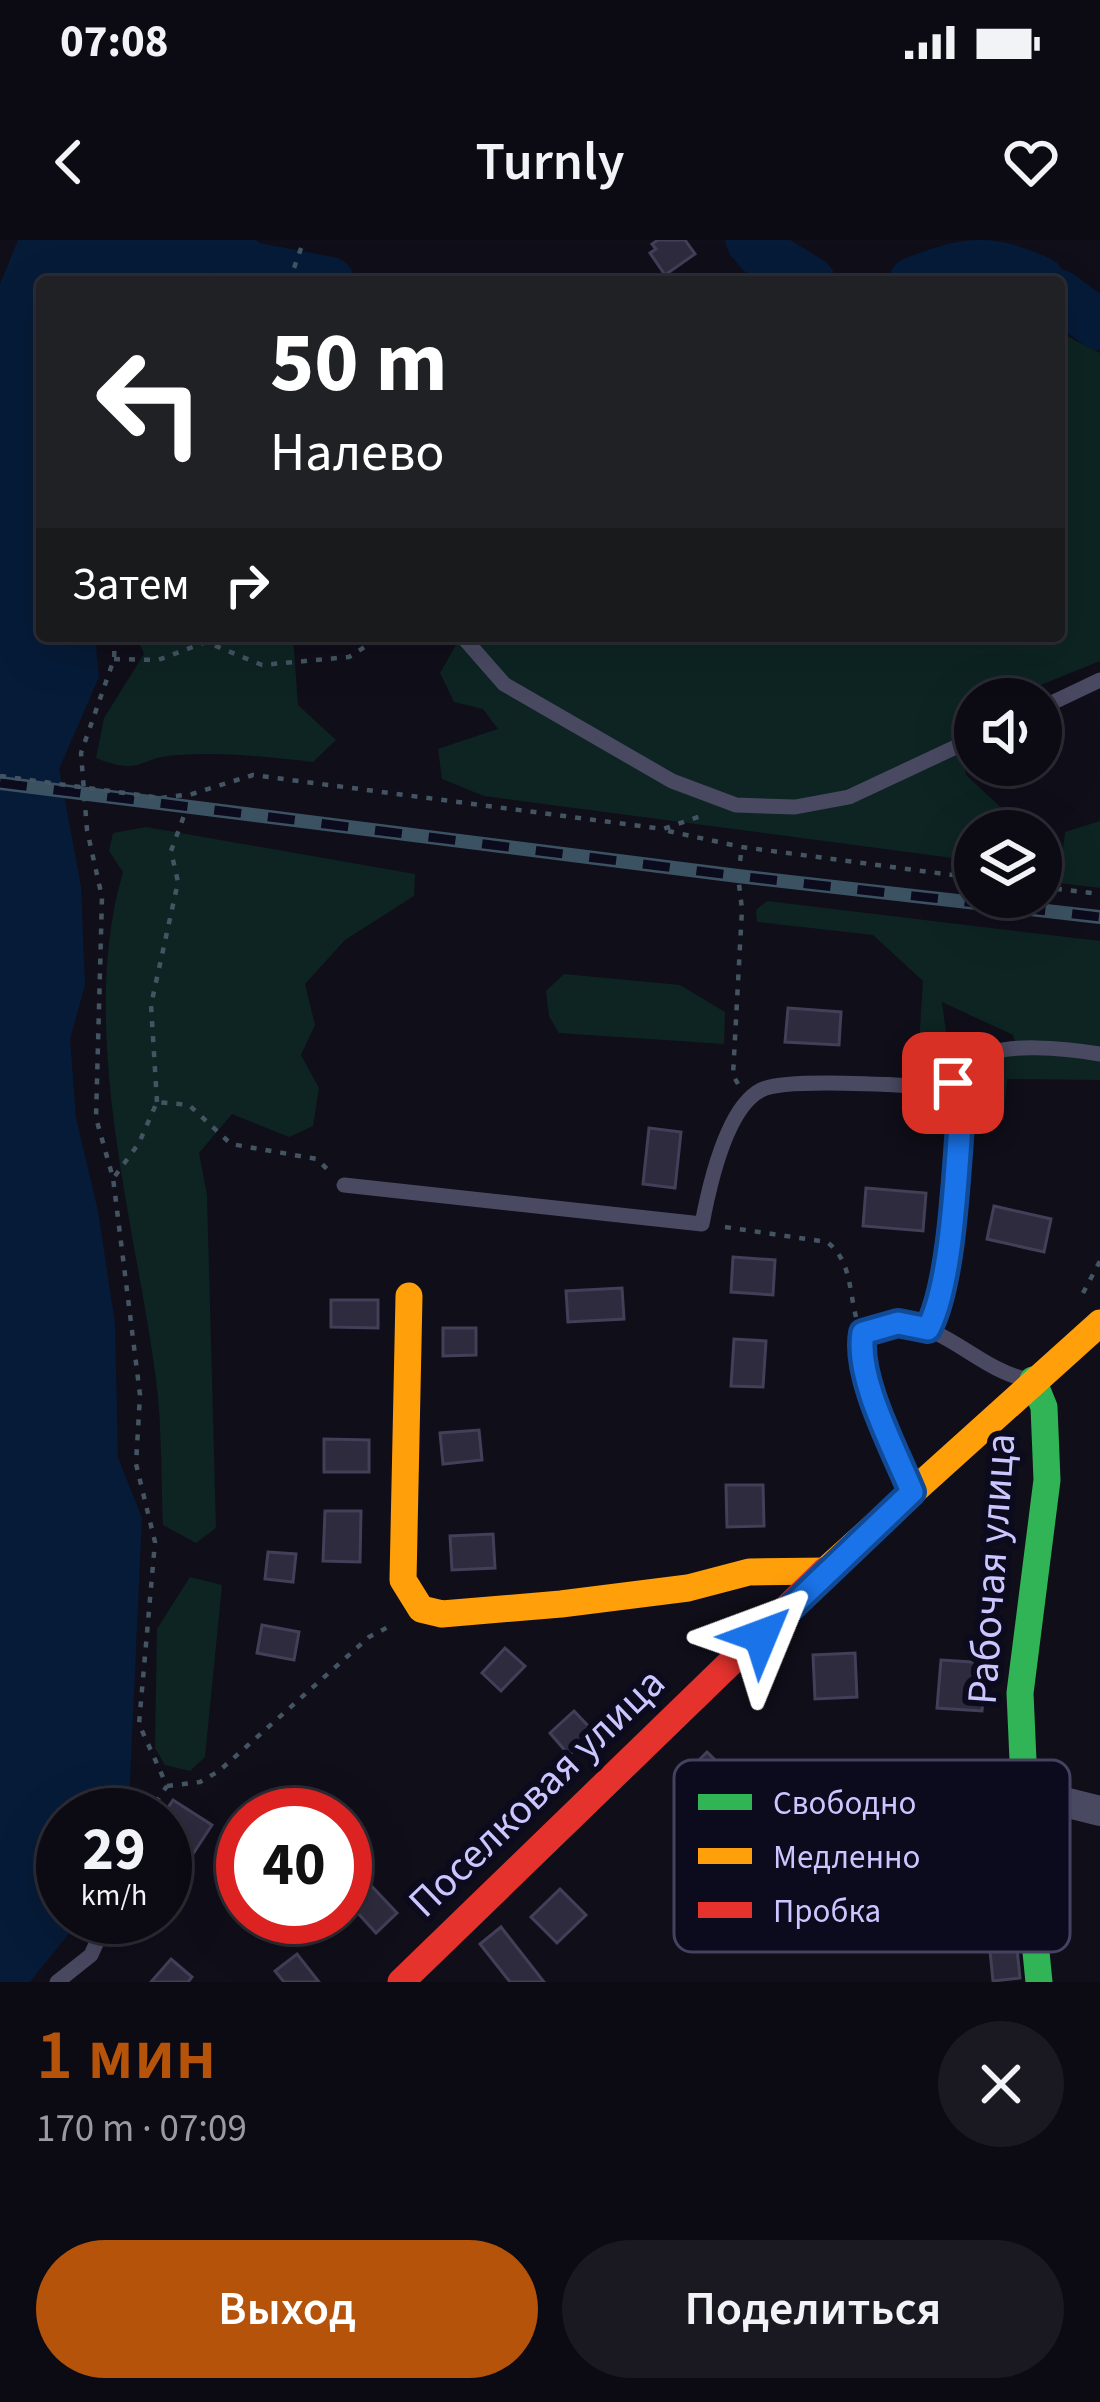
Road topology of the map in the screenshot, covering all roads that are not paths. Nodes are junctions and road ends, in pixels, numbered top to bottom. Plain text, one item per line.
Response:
1 (467, 642) edge
2 (1100, 680) edge
3 (1062, 698) edge
4 (954, 748) edge
5 (1100, 1054) edge
6 (953, 1083) junction
7 (344, 1185) road end
8 (409, 1296) dead end
9 (1100, 1323) edge
10 (928, 1329) junction
11 (1033, 1380) junction
12 (912, 1492) junction
13 (828, 1571) junction
14 (1023, 1760) edge
15 (1070, 1804) edge
16 (1100, 1811) edge
17 (97, 1944) edge
18 (1037, 1952) edge
19 (57, 1982) edge
20 (401, 1982) edge
21 (1039, 1982) edge

1 - 4 lane
2 - 3 lane
5 - 6 lane
6 - 7 lane
6 - 10 lane
8 - 13 street
9 - 11 street, Поселковая улица
10 - 11 lane
10 - 12 lane
11 - 12 street, Поселковая улица
11 - 14 street, Рабочая улица
12 - 13 street, Поселковая улица
13 - 20 street, Поселковая улица
15 - 16 street
17 - 19 lane
18 - 21 street, Рабочая улица

